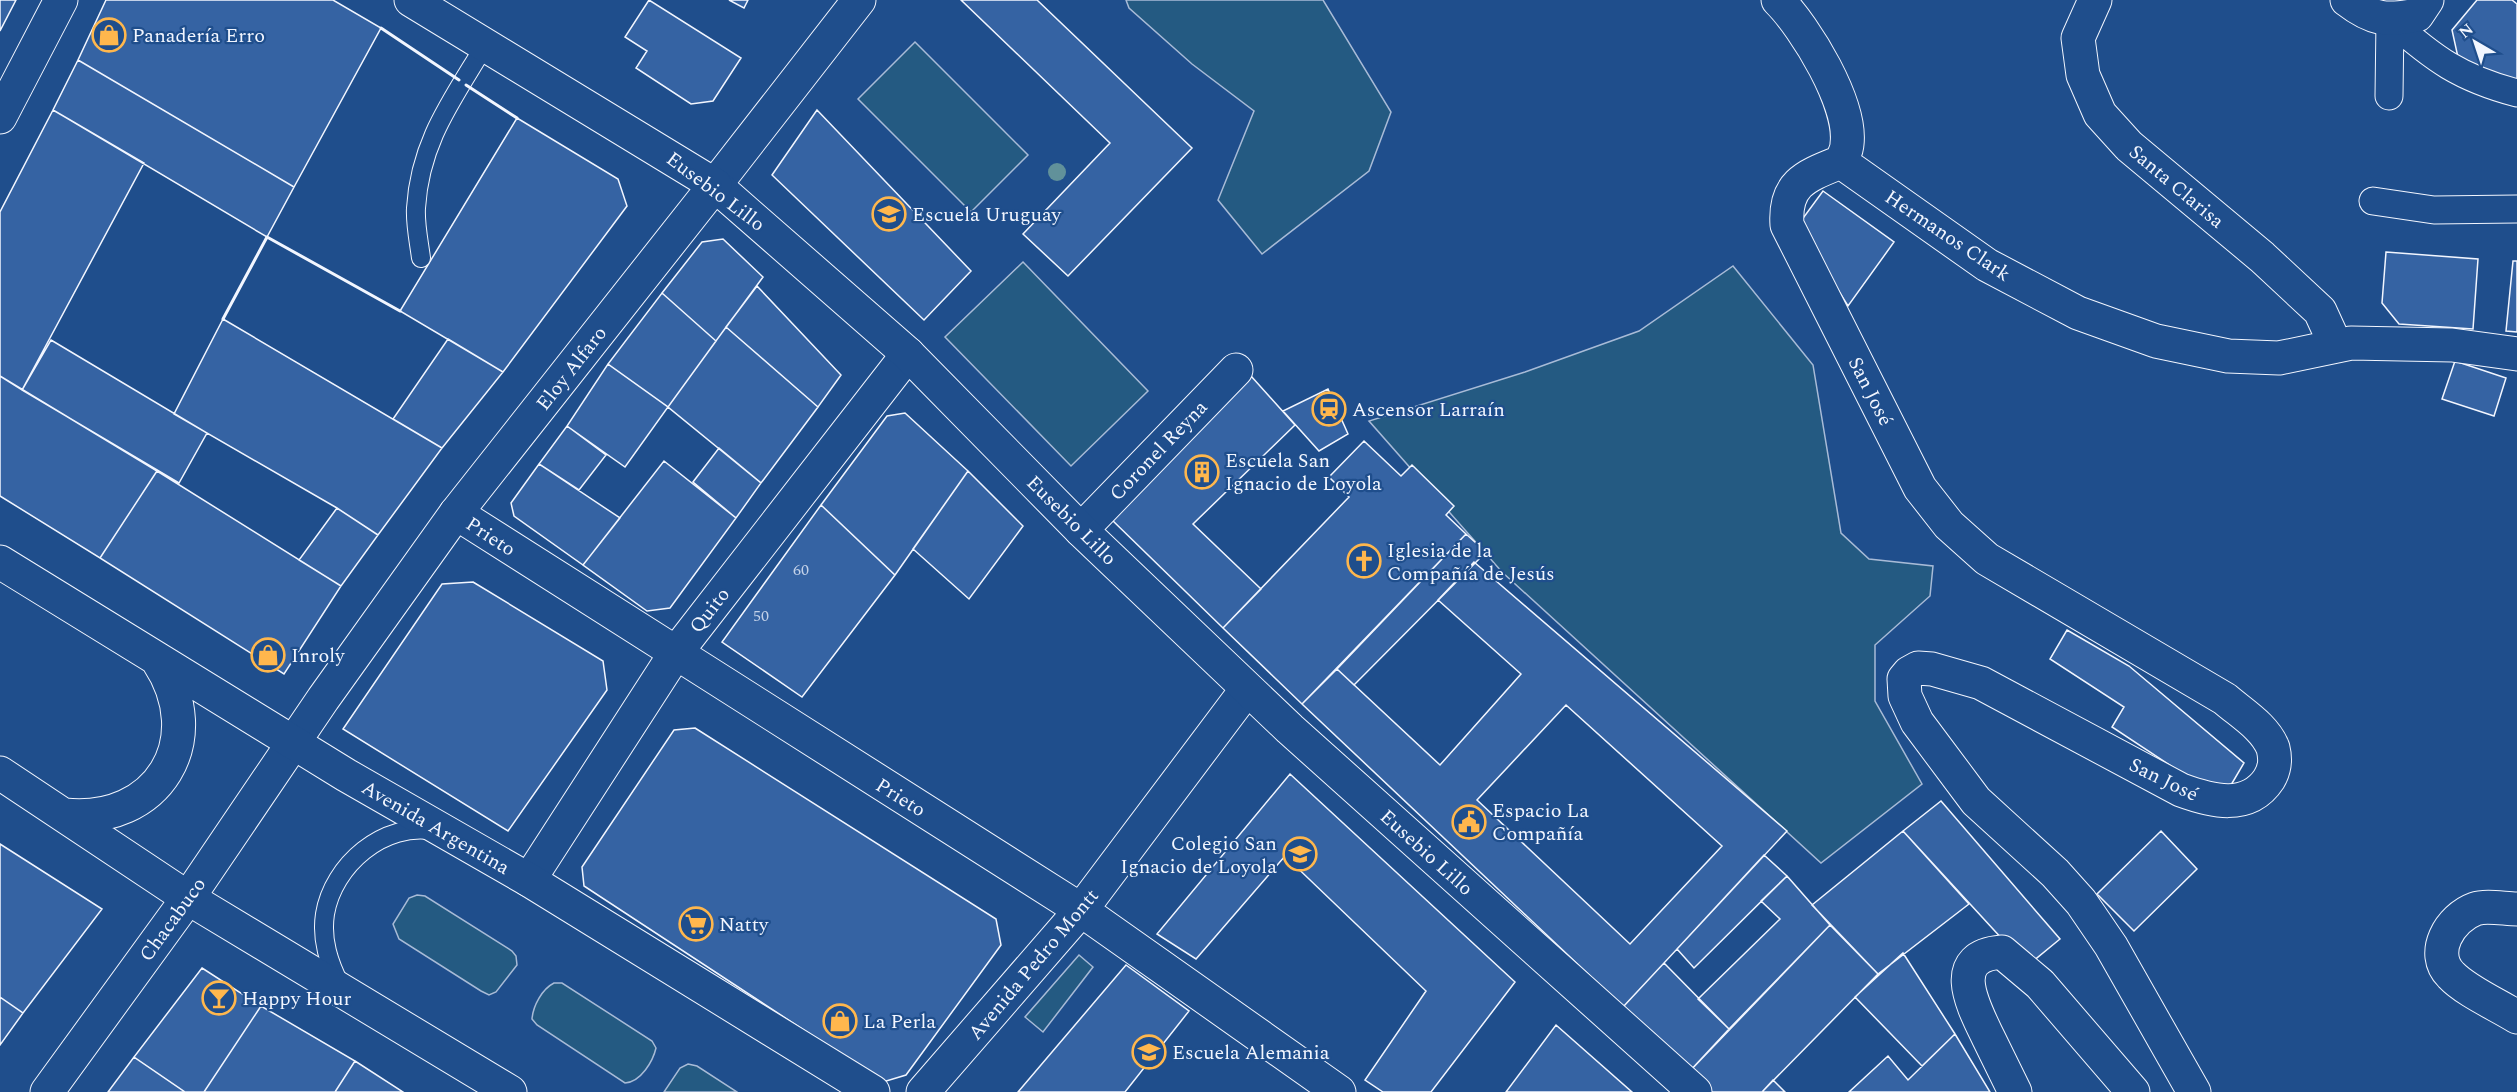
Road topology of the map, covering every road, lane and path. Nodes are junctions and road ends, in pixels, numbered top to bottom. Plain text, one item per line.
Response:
1 (61, 0) edge
2 (411, 0) edge
3 (859, 0) edge
4 (1778, 0) edge
5 (2095, 0) edge
6 (2347, 0) edge
7 (2427, 0) edge
8 (2390, 20) junction
9 (485, 45) junction
10 (2517, 93) edge
11 (2389, 96) dead end
12 (0, 117) edge
13 (1841, 162) junction
14 (715, 184) junction
15 (2373, 201) dead end
16 (2517, 209) edge
17 (421, 258) dead end
18 (2337, 346) junction
19 (908, 354) junction
20 (2517, 354) edge
21 (1236, 370) dead end
22 (456, 513) junction
23 (1081, 530) junction
24 (0, 562) edge
25 (675, 654) junction
26 (158, 661) junction
27 (1247, 689) junction
28 (295, 744) junction
29 (0, 773) edge
30 (64, 815) junction
31 (449, 834) junction
32 (529, 880) junction
33 (188, 898) junction
34 (2517, 909) edge
35 (1081, 910) junction
36 (344, 992) junction
37 (2517, 1017) edge
38 (47, 1092) edge
39 (510, 1092) edge
40 (873, 1092) edge
41 (923, 1092) edge
42 (1339, 1092) edge
43 (1695, 1092) edge
44 (2015, 1092) edge
45 (2133, 1092) edge
46 (2194, 1092) edge

1 - 12 street
2 - 9 street, Eusebio Lillo
3 - 14 street, Eloy Alfaro
4 - 13 street
5 - 18 street, Santa Clarisa
6 - 8 street
7 - 8 street
8 - 10 street
8 - 11 street
9 - 14 street, Eusebio Lillo
9 - 17 lane
13 - 18 street, Hermanos Clark
13 - 46 street, San José
14 - 19 street, Eusebio Lillo
14 - 22 street, Eloy Alfaro
15 - 16 street
18 - 20 street, Hermanos Clark
19 - 23 street, Eusebio Lillo
19 - 25 street, Quito
21 - 23 street, Coronel Reyna
22 - 25 street, Prieto
22 - 28 street, Eloy Alfaro
23 - 27 street, Eusebio Lillo
24 - 26 street, Avenida Argentina
25 - 32 street, Quito
25 - 35 street, Prieto
26 - 28 street, Avenida Argentina
26 - 30 street
27 - 35 street, Avenida Pedro Montt
27 - 43 street, Eusebio Lillo
28 - 31 street, Avenida Argentina
28 - 33 street, Chacabuco
29 - 30 street
30 - 33 street
31 - 32 street, Avenida Argentina
31 - 36 lane
32 - 40 street, Avenida Argentina
33 - 36 street
33 - 38 street, Chacabuco
34 - 37 street
35 - 41 street, Avenida Pedro Montt
35 - 42 street, Prieto
36 - 39 street
44 - 45 street

